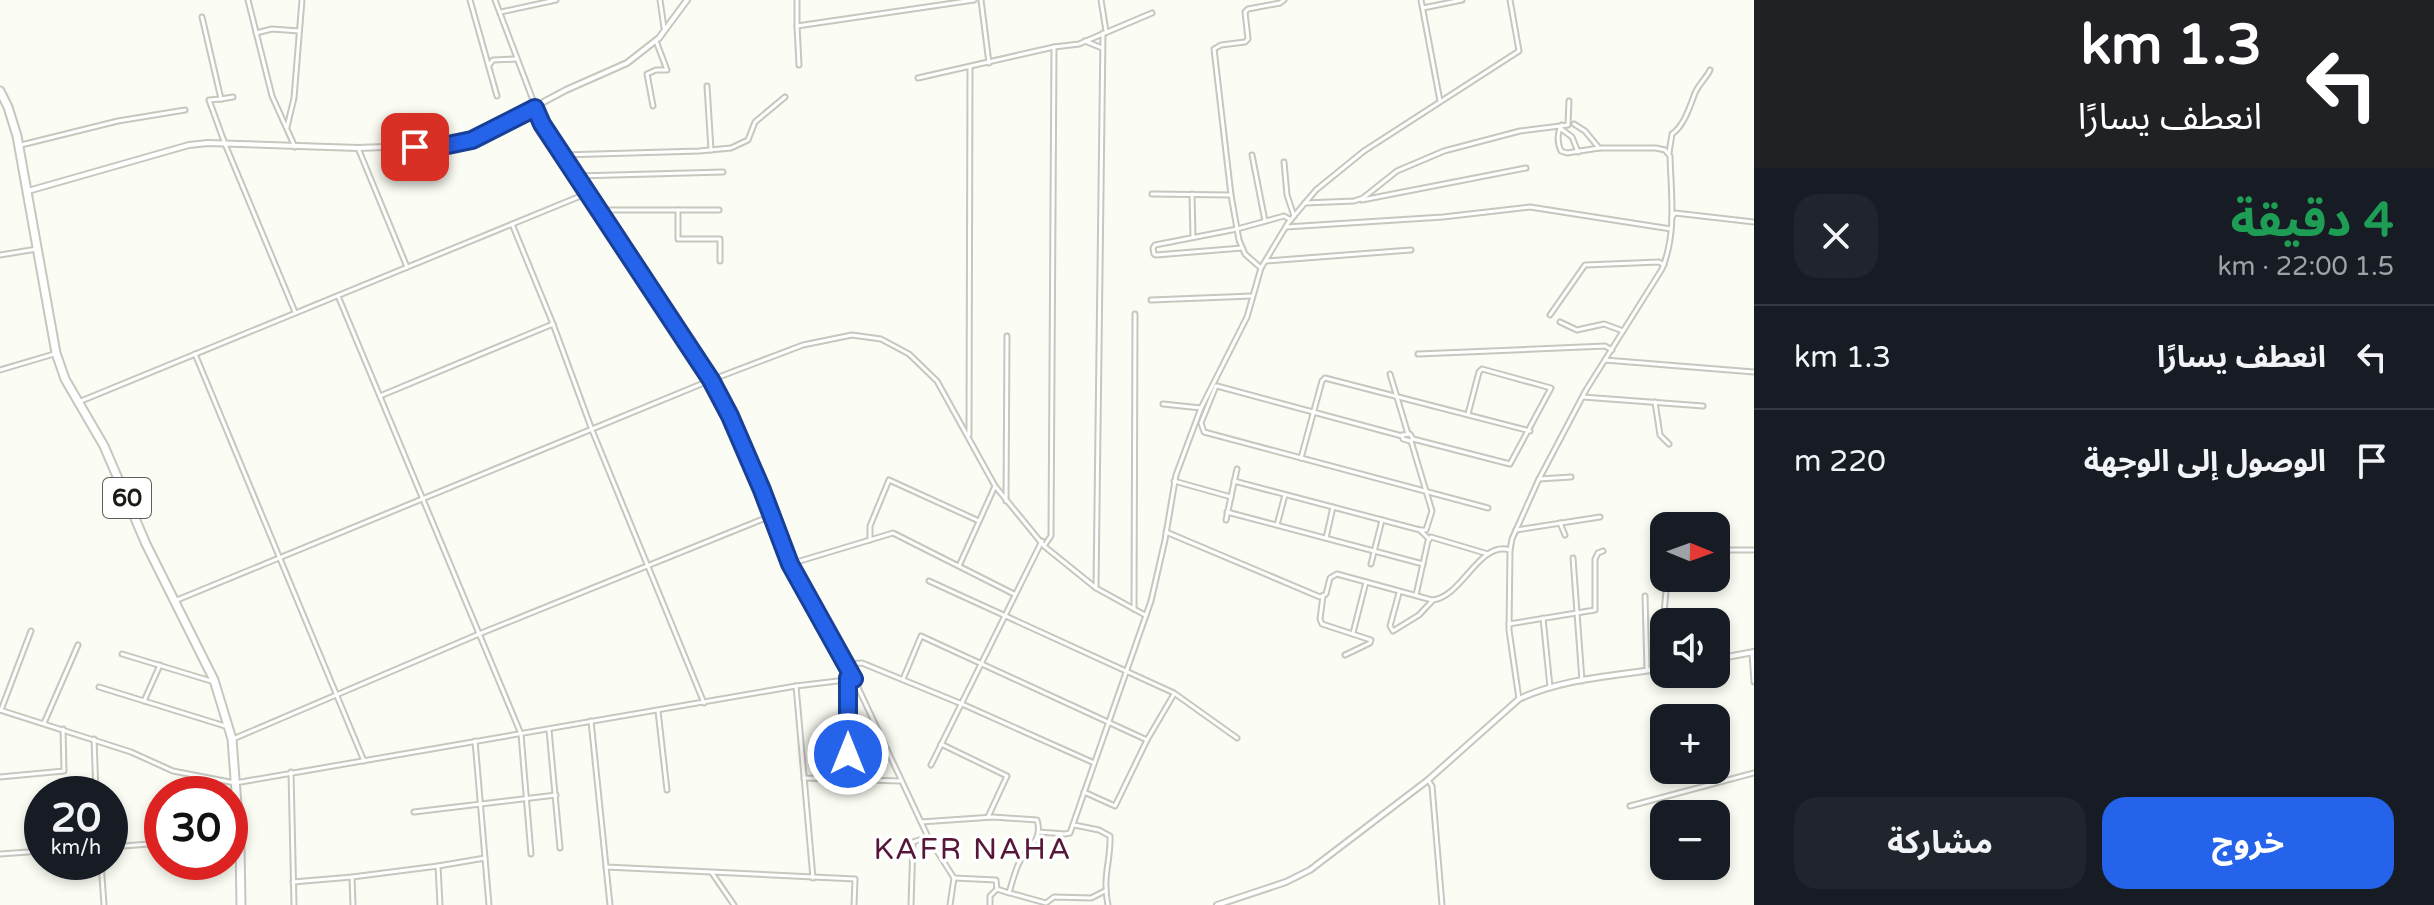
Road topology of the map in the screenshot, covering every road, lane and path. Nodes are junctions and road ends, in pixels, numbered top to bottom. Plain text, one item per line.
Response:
1 (248, 0) edge
2 (302, 0) edge
3 (470, 0) edge
4 (495, 0) edge
5 (556, 0) edge
6 (660, 0) edge
7 (687, 0) edge
8 (797, 0) edge
9 (974, 0) edge
10 (981, 0) edge
11 (1101, 0) edge
12 (1284, 0) edge
13 (1421, 0) edge
14 (1462, 0) edge
15 (1510, 0) edge
16 (1422, 8) junction
17 (501, 12) junction
18 (1152, 13) dead end
19 (202, 17) dead end
20 (797, 26) junction
21 (665, 30) junction
22 (299, 31) junction
23 (1104, 32) junction
24 (256, 33) junction
25 (656, 41) junction
26 (1085, 41) junction
27 (1054, 47) junction
28 (1102, 48) junction
29 (517, 59) junction
30 (989, 63) junction
31 (489, 65) junction
32 (799, 65) dead end
33 (970, 67) junction
34 (1710, 70) dead end
35 (918, 78) dead end
36 (707, 86) dead end
37 (0, 91) edge
38 (497, 96) dead end
39 (233, 97) dead end
40 (785, 97) dead end
41 (220, 99) junction
42 (1440, 101) junction
43 (1569, 101) dead end
44 (653, 106) dead end
45 (535, 108) junction
46 (185, 110) dead end
47 (1574, 124) dead end
48 (287, 127) junction
49 (1561, 127) junction
50 (225, 144) junction
51 (19, 146) junction
52 (295, 147) junction
53 (358, 148) junction
54 (1599, 148) junction
55 (711, 150) junction
56 (1578, 152) junction
57 (1669, 154) junction
58 (563, 155) junction
59 (1252, 155) dead end
60 (1284, 162) dead end
61 (1526, 168) dead end
62 (723, 172) dead end
63 (577, 176) junction
64 (28, 191) junction
65 (588, 193) junction
66 (1152, 194) dead end
67 (1192, 194) junction
68 (1231, 195) junction
69 (1354, 201) junction
70 (1305, 203) junction
71 (600, 210) junction
72 (678, 210) junction
73 (719, 210) dead end
74 (1672, 217) junction
75 (1292, 218) junction
76 (1265, 221) junction
77 (1754, 222) edge
78 (512, 224) junction
79 (1286, 227) junction
80 (1237, 229) junction
81 (1672, 230) junction
82 (1193, 237) junction
83 (1242, 248) junction
84 (37, 249) junction
85 (1411, 250) dead end
86 (0, 255) edge
87 (720, 261) dead end
88 (1266, 261) junction
89 (1664, 265) junction
90 (407, 267) junction
91 (1261, 268) junction
92 (338, 296) junction
93 (1252, 296) junction
94 (1151, 300) dead end
95 (295, 312) junction
96 (1135, 314) dead end
97 (1550, 315) dead end
98 (1560, 322) dead end
99 (553, 324) junction
100 (1623, 331) junction
101 (1007, 336) dead end
102 (1612, 350) junction
103 (56, 353) junction
104 (195, 354) junction
105 (1418, 354) dead end
106 (1605, 360) junction
107 (0, 370) edge
108 (1754, 372) edge
109 (1390, 374) dead end
110 (711, 380) junction
111 (1214, 385) junction
112 (380, 396) junction
113 (1397, 396) junction
114 (1583, 397) junction
115 (78, 402) junction
116 (1655, 402) junction
117 (1163, 404) dead end
118 (1703, 406) dead end
119 (1201, 408) junction
120 (1313, 413) junction
121 (1468, 414) junction
122 (592, 430) junction
123 (1530, 431) junction
124 (1408, 434) junction
125 (1402, 436) junction
126 (969, 438) junction
127 (1412, 440) junction
128 (1669, 444) dead end
129 (1301, 458) junction
130 (1237, 469) dead end
131 (1571, 477) dead end
132 (1539, 479) junction
133 (1174, 481) junction
134 (1234, 481) junction
135 (995, 486) junction
136 (1426, 490) junction
137 (1285, 495) junction
138 (1231, 497) junction
139 (422, 498) junction
140 (1006, 501) junction
141 (1333, 507) junction
142 (1488, 508) dead end
143 (1227, 512) junction
144 (773, 515) junction
145 (1600, 517) dead end
146 (1226, 520) dead end
147 (1382, 520) junction
148 (979, 521) junction
149 (1560, 523) junction
150 (1277, 525) junction
151 (1420, 530) junction
152 (1516, 530) junction
153 (1166, 532) junction
154 (1565, 535) dead end
155 (1326, 538) junction
156 (1429, 539) junction
157 (870, 540) junction
158 (1042, 541) junction
159 (1044, 546) junction
160 (1510, 550) junction
161 (1730, 550) edge
162 (1754, 550) edge
163 (1374, 551) junction
164 (1603, 551) dead end
165 (1488, 554) junction
166 (280, 557) junction
167 (1573, 558) dead end
168 (790, 564) junction
169 (1371, 564) dead end
170 (1423, 564) junction
171 (649, 565) junction
172 (959, 566) junction
173 (929, 581) dead end
174 (1366, 582) junction
175 (1096, 588) junction
176 (1399, 591) junction
177 (1014, 594) junction
178 (1323, 596) junction
179 (1415, 596) junction
180 (1645, 596) dead end
181 (1433, 600) junction
182 (174, 601) junction
183 (1134, 609) junction
184 (1576, 613) junction
185 (1004, 615) junction
186 (1145, 615) junction
187 (1543, 618) junction
188 (1509, 624) junction
189 (31, 631) dead end
190 (479, 634) junction
191 (1353, 634) junction
192 (78, 645) dead end
193 (1753, 653) edge
194 (122, 654) dead end
195 (1345, 655) dead end
196 (1730, 657) edge
197 (981, 663) junction
198 (845, 664) junction
199 (160, 665) junction
200 (1126, 670) junction
201 (1647, 670) junction
202 (1650, 670) edge
203 (851, 678) junction
204 (903, 679) junction
205 (1582, 681) junction
206 (1754, 682) edge
207 (215, 683) junction
208 (796, 686) junction
209 (99, 687) dead end
210 (1550, 687) junction
211 (1174, 693) junction
212 (337, 694) junction
213 (1519, 699) junction
214 (144, 701) junction
215 (704, 704) junction
216 (962, 704) junction
217 (0, 710) edge
218 (658, 711) junction
219 (1107, 720) junction
220 (591, 721) junction
221 (44, 723) junction
222 (228, 726) junction
223 (63, 729) junction
224 (549, 730) junction
225 (521, 734) junction
226 (1237, 738) dead end
227 (94, 739) junction
228 (232, 739) junction
229 (1147, 740) junction
230 (475, 741) junction
231 (941, 744) junction
232 (364, 761) junction
233 (1093, 762) junction
234 (931, 765) dead end
235 (291, 772) junction
236 (1754, 773) edge
237 (95, 776) edge
238 (199, 776) edge
239 (235, 776) edge
240 (0, 777) edge
241 (804, 778) junction
242 (848, 779) junction
243 (248, 780) edge
244 (1428, 780) junction
245 (902, 781) junction
246 (667, 790) dead end
247 (1084, 792) junction
248 (556, 795) junction
249 (526, 800) junction
250 (481, 805) junction
251 (1630, 806) dead end
252 (414, 812) dead end
253 (988, 817) junction
254 (921, 822) junction
255 (1073, 825) junction
256 (1039, 832) junction
257 (928, 837) junction
258 (560, 848) dead end
259 (24, 852) edge
260 (0, 854) edge
261 (531, 854) dead end
262 (485, 858) junction
263 (438, 866) junction
264 (606, 867) junction
265 (712, 873) junction
266 (352, 877) junction
267 (813, 878) junction
268 (954, 878) junction
269 (102, 880) edge
270 (240, 880) edge
271 (293, 882) junction
272 (997, 889) junction
273 (1105, 891) junction
274 (1009, 893) junction
275 (104, 905) edge
276 (241, 905) edge
277 (294, 905) edge
278 (353, 905) edge
279 (440, 905) edge
280 (489, 905) edge
281 (610, 905) edge
282 (734, 905) edge
283 (854, 905) edge
284 (911, 905) edge
285 (950, 905) edge
286 (990, 905) edge
287 (1108, 905) edge
288 (1217, 905) edge
289 (1442, 905) edge

1 - 24 street
2 - 22 street
3 - 31 street
4 - 17 street
5 - 17 street
6 - 21 street
7 - 21 street
8 - 20 street
9 - 20 street
10 - 30 street
11 - 23 street
12 - 68 street
13 - 16 street
14 - 16 street
15 - 42 street
16 - 42 street
17 - 29 street
18 - 23 street
19 - 41 street
20 - 32 street
21 - 25 street
22 - 24 street
22 - 48 street
23 - 26 street
23 - 28 street
24 - 48 street
25 - 44 street
25 - 45 street
26 - 27 street
26 - 28 street
27 - 30 street
27 - 159 street
28 - 175 street
29 - 31 street
29 - 45 street
30 - 33 street
31 - 38 street
33 - 35 street
33 - 126 street
34 - 57 street
36 - 55 street
37 - 51 highway, 60
39 - 41 street
40 - 55 street
41 - 50 street
42 - 70 street
43 - 49 street
45 - 53 street
45 - 58 street
46 - 51 street
47 - 54 street
48 - 52 street
49 - 56 street
49 - 56 street
49 - 69 street
50 - 52 street
50 - 64 street
50 - 95 street
51 - 64 highway, 60
52 - 53 street
53 - 90 street
54 - 56 street
54 - 57 street
55 - 58 street
57 - 74 street
58 - 63 street
59 - 76 street
60 - 75 street
61 - 69 street
62 - 63 street
63 - 65 street
64 - 84 highway, 60
65 - 71 street
65 - 78 street
66 - 67 street
67 - 68 street
67 - 82 street
68 - 80 street
69 - 70 street
70 - 75 street
71 - 72 street
71 - 110 street
72 - 73 street
72 - 87 street
74 - 77 street
74 - 81 street
75 - 76 street
75 - 79 street
76 - 80 street
78 - 90 street
78 - 99 street
79 - 81 street
79 - 88 street
80 - 82 street
80 - 83 street
81 - 89 street
82 - 83 street
83 - 91 street
84 - 86 street
84 - 103 highway, 60
85 - 88 street
88 - 91 street
89 - 97 street
89 - 100 street
90 - 92 street
91 - 93 street
92 - 95 street
92 - 112 street
93 - 94 street
93 - 111 street
95 - 104 street
96 - 183 street
98 - 100 street
99 - 112 street
99 - 122 street
100 - 102 street
101 - 140 street
102 - 105 street
102 - 106 street
103 - 107 street
103 - 115 highway, 60
104 - 115 street
104 - 166 street
106 - 108 street
106 - 114 street
109 - 113 street
110 - 122 street
110 - 126 street
110 - 144 street
111 - 119 street
111 - 120 street
111 - 129 street
112 - 139 street
113 - 120 street
113 - 121 street
113 - 124 street
114 - 116 street
114 - 132 street
115 - 182 highway, 60
116 - 118 street
116 - 128 street
117 - 119 street
119 - 133 street
120 - 125 street
120 - 129 street
121 - 123 street
121 - 123 street
122 - 139 street
122 - 171 street
123 - 127 street
124 - 125 street
124 - 127 street
125 - 127 street
126 - 135 street
127 - 136 street
129 - 136 street
130 - 134 street
131 - 132 street
132 - 152 street
133 - 138 street
133 - 153 street
134 - 137 street
134 - 138 street
135 - 140 street
135 - 148 street
136 - 142 street
136 - 151 street
137 - 141 street
137 - 150 street
138 - 143 street
139 - 166 street
139 - 190 street
140 - 158 street
141 - 147 street
141 - 155 street
143 - 146 street
143 - 150 street
144 - 168 street
144 - 171 street
145 - 149 street
147 - 151 street
147 - 163 street
148 - 157 street
148 - 172 street
149 - 152 street
149 - 154 street
150 - 155 street
151 - 156 street
152 - 160 street
153 - 178 street
153 - 186 street
155 - 163 street
156 - 165 street
156 - 170 street
157 - 168 street
157 - 172 street
158 - 159 street
158 - 177 street
159 - 175 street
160 - 165 street
160 - 188 street
161 - 162 street
163 - 169 street
163 - 170 street
164 - 184 street
165 - 181 street
166 - 182 street
166 - 212 street
167 - 184 street
168 - 198 street
170 - 179 street
171 - 190 street
171 - 215 street
172 - 177 street
173 - 185 street
174 - 176 street
174 - 178 street
174 - 191 street
175 - 183 street
176 - 179 street
176 - 181 street
177 - 185 street
178 - 191 street
179 - 181 street
180 - 201 street
182 - 207 highway, 60
183 - 186 street
184 - 187 street
184 - 205 street
185 - 197 street
185 - 200 street
186 - 200 street
187 - 188 street
187 - 210 street
188 - 213 street
189 - 217 street
190 - 212 street
190 - 225 street
191 - 195 street
192 - 221 street
193 - 196 street
193 - 206 street
194 - 199 street
197 - 204 street
197 - 216 street
197 - 219 street
198 - 203 street
198 - 204 street
199 - 207 street
199 - 214 street
200 - 211 street
200 - 219 street
201 - 202 street
201 - 205 street
203 - 208 street
203 - 242 street
203 - 245 street
204 - 216 street
205 - 210 street
207 - 222 highway, 60
208 - 215 street
208 - 241 street
209 - 214 street
210 - 213 street
211 - 226 street
211 - 229 street
212 - 228 street
212 - 232 street
213 - 244 street
214 - 222 street
215 - 218 street
216 - 231 street
216 - 233 street
217 - 221 street
218 - 220 street
218 - 246 street
219 - 229 street
219 - 233 street
220 - 224 street
220 - 264 street
221 - 223 street
222 - 228 highway, 60
223 - 227 street
223 - 240 street
224 - 225 street
224 - 248 street
225 - 230 street
225 - 249 street
227 - 237 street
227 - 238 street
228 - 239 highway, 60
229 - 247 street
230 - 232 street
230 - 250 street
231 - 234 street
231 - 253 street
232 - 235 street
233 - 247 street
235 - 243 street
235 - 271 street
236 - 251 street
241 - 242 street
241 - 267 street
242 - 245 street
244 - 288 street
244 - 289 street
245 - 254 street
247 - 255 street
248 - 249 street
248 - 258 street
249 - 250 street
249 - 261 street
250 - 252 street
250 - 262 street
253 - 254 street
253 - 256 street
254 - 257 street
255 - 256 street
255 - 273 street
256 - 274 street
257 - 268 street
257 - 284 street
259 - 260 street
262 - 263 street
262 - 280 street
263 - 266 street
263 - 279 street
264 - 265 street
264 - 281 street
265 - 267 street
265 - 282 street
266 - 271 street
266 - 278 street
267 - 283 street
268 - 272 street
268 - 285 street
269 - 275 street
270 - 276 highway, 60
271 - 277 street
272 - 274 street
272 - 286 street
273 - 274 street
273 - 287 street

